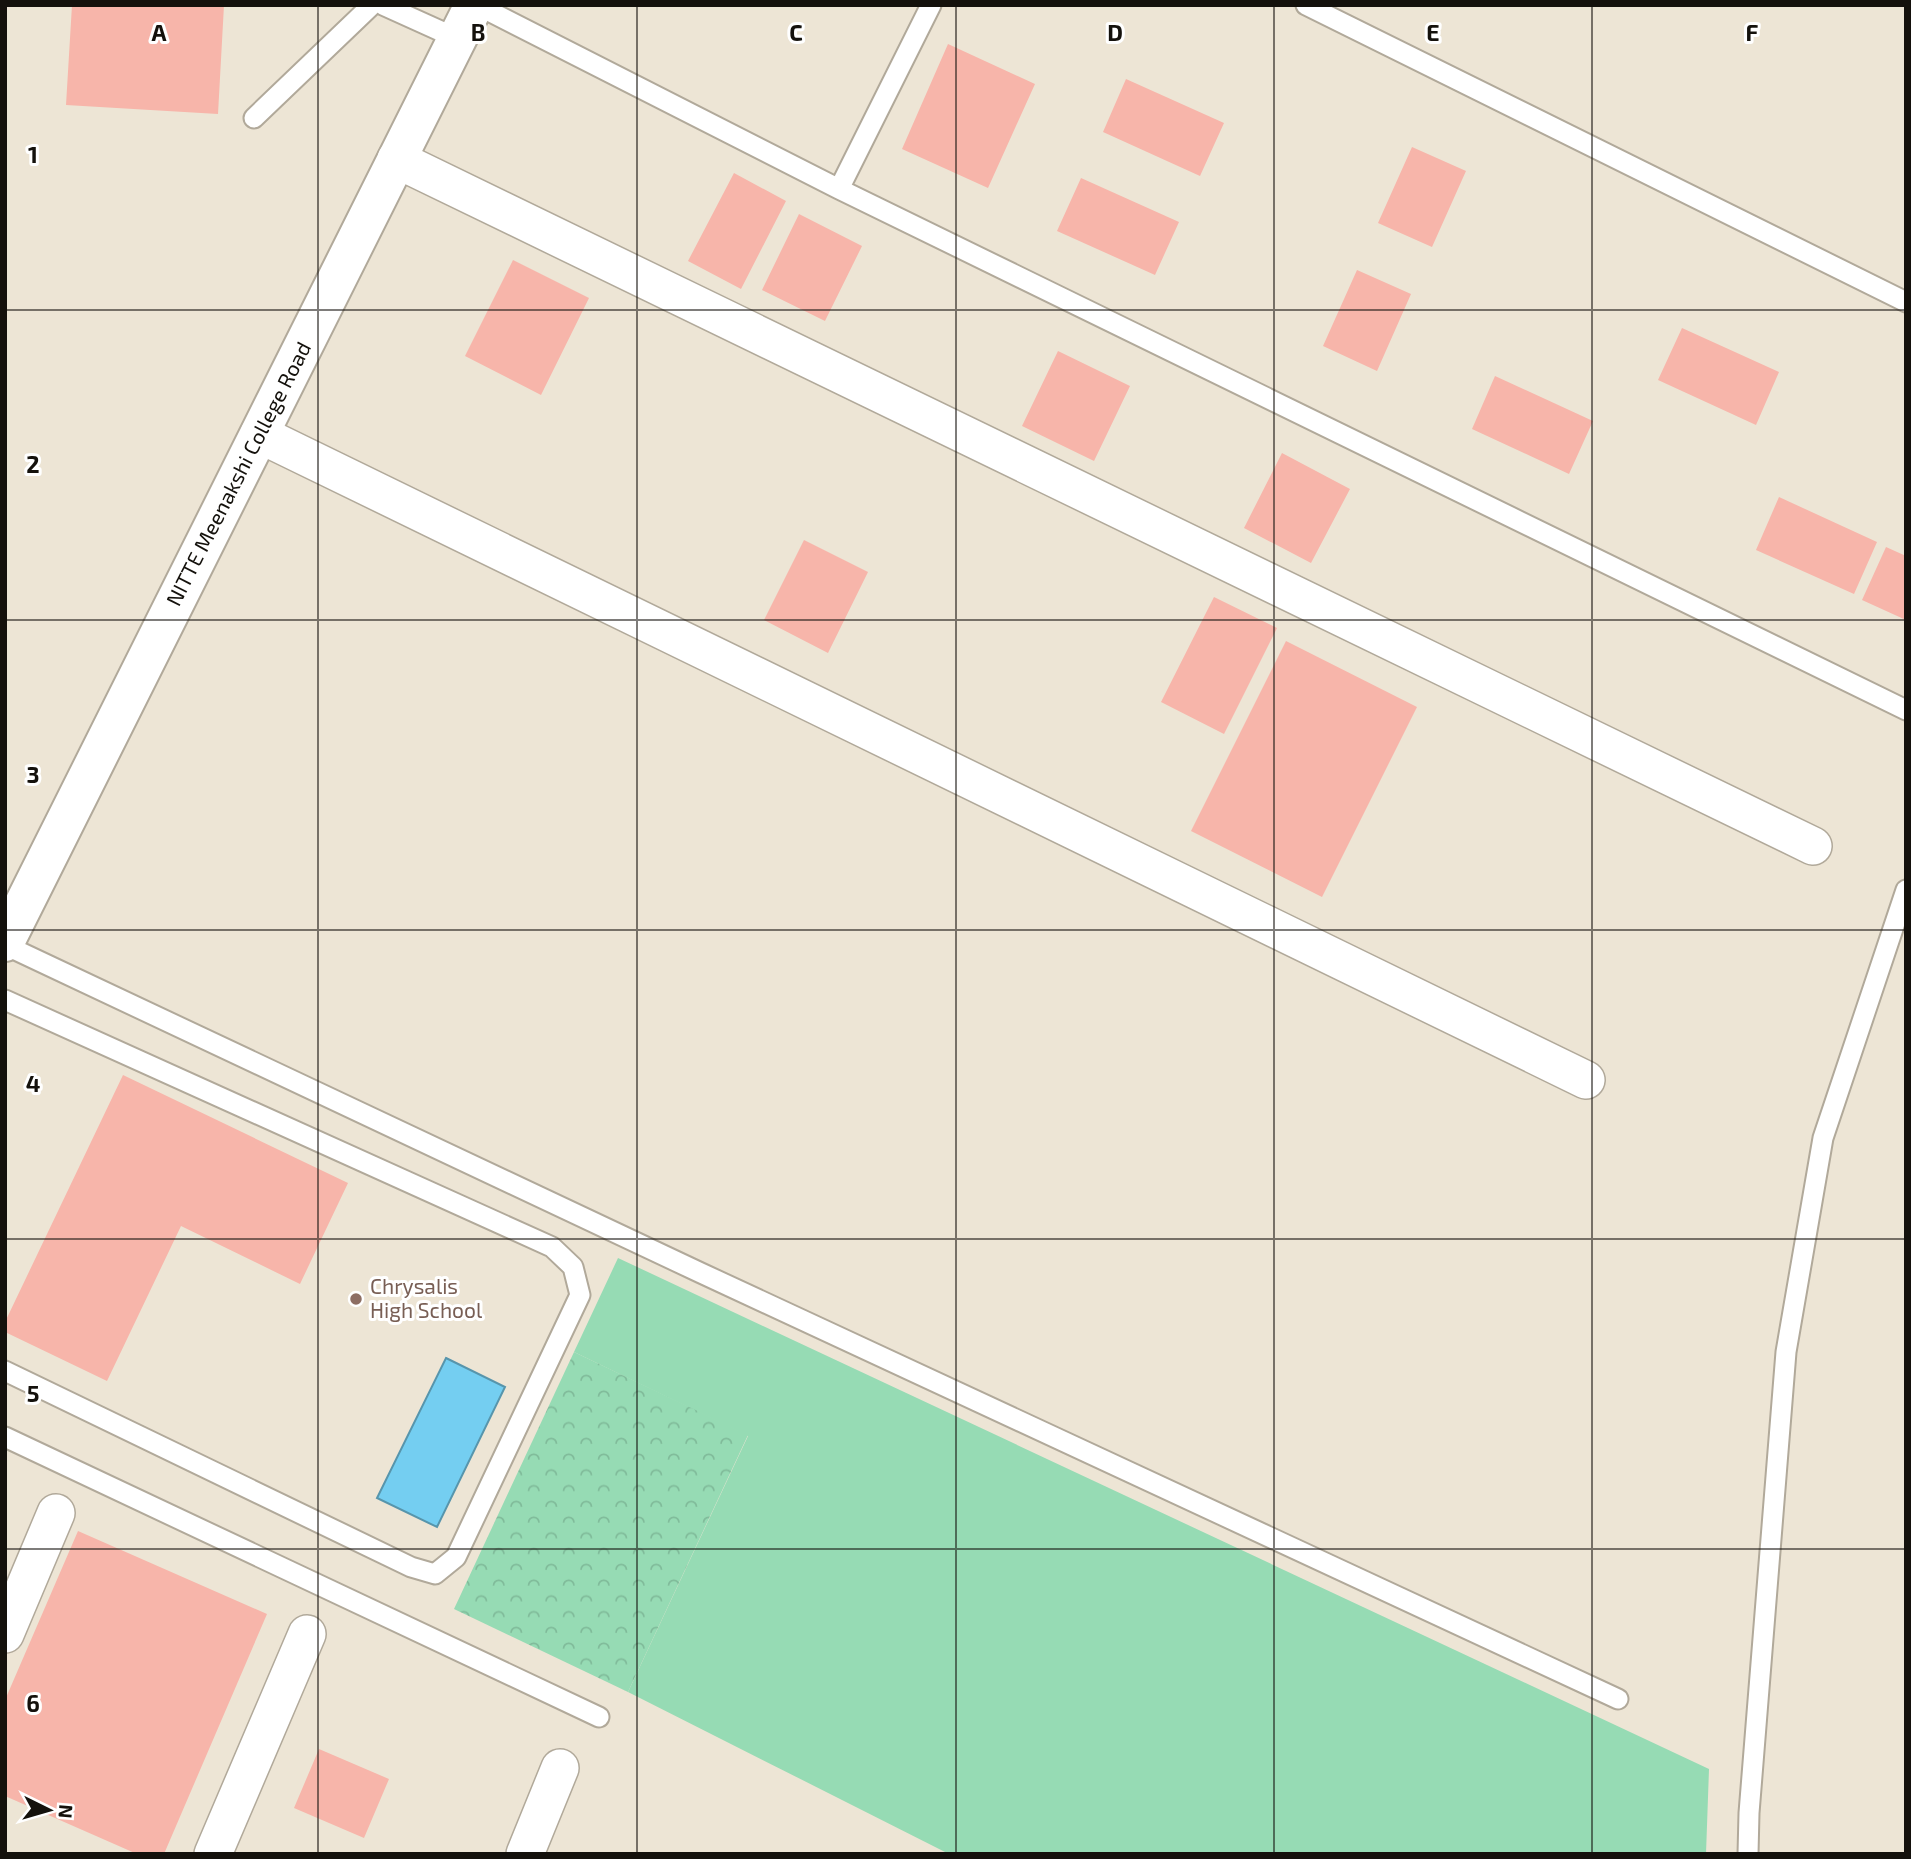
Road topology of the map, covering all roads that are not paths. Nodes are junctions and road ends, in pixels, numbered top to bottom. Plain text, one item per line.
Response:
1 (373, 5) edge
2 (383, 5) edge
3 (475, 5) edge
4 (931, 5) edge
5 (1306, 5) edge
6 (456, 38) junction
7 (254, 118) dead end
8 (396, 159) junction
9 (839, 189) junction
10 (1906, 302) edge
11 (259, 434) junction
12 (1906, 710) edge
13 (1813, 846) dead end
14 (1906, 890) edge
15 (5, 943) edge
16 (5, 1000) edge
17 (1586, 1080) dead end
18 (5, 1371) edge
19 (5, 1437) edge
20 (56, 1513) dead end
21 (5, 1634) edge
22 (307, 1634) dead end
23 (1618, 1699) dead end
24 (599, 1717) dead end
25 (561, 1768) dead end
26 (213, 1854) edge
27 (525, 1854) edge
28 (1748, 1854) edge

1 - 7 lane
2 - 6 lane
3 - 6 street, NITTE Meenakshi College Road
3 - 9 lane
4 - 9 lane
5 - 10 lane
6 - 8 street, NITTE Meenakshi College Road
8 - 11 street, NITTE Meenakshi College Road
8 - 13 street
9 - 12 lane
11 - 15 street, NITTE Meenakshi College Road
11 - 17 street
14 - 28 lane
15 - 23 lane
16 - 18 lane
19 - 24 lane
20 - 21 street
22 - 26 street
25 - 27 street

